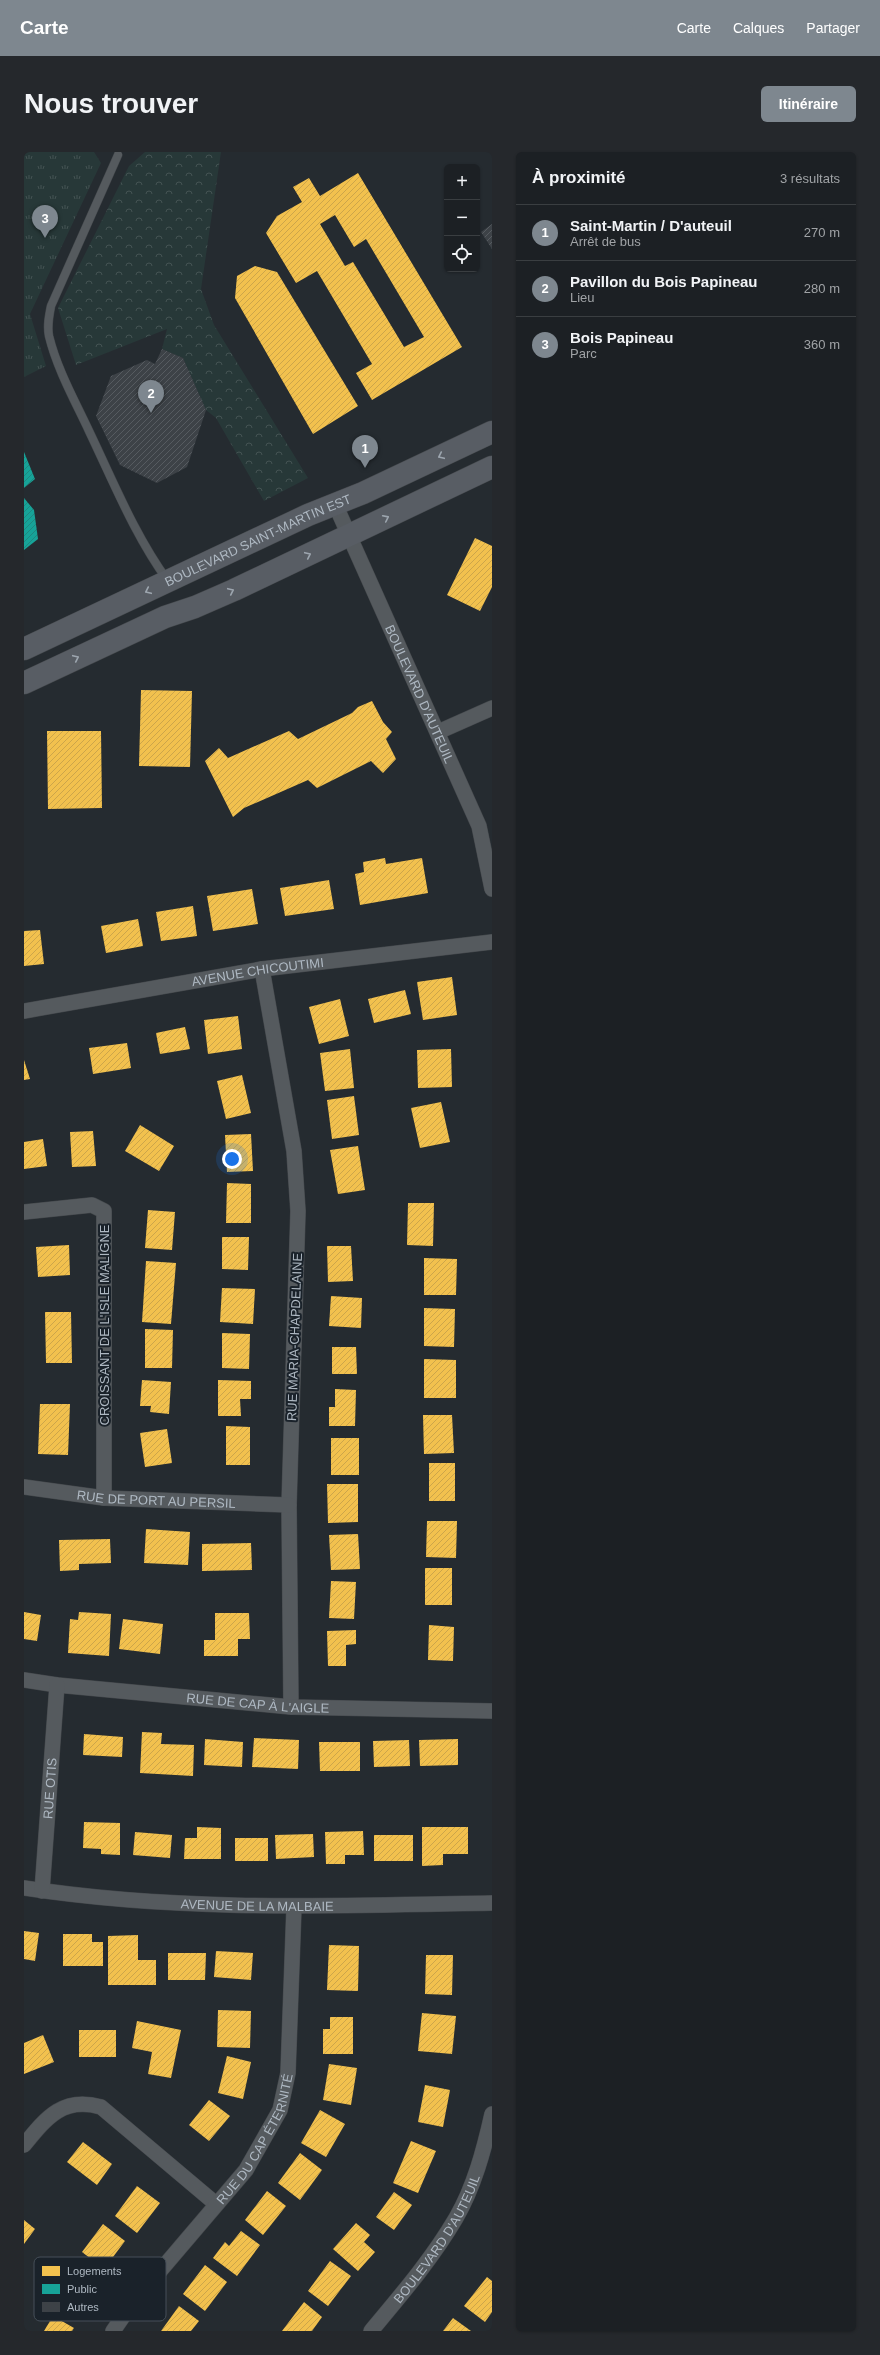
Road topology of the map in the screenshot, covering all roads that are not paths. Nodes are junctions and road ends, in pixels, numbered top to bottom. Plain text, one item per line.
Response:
1 (118, 155) dead end
2 (492, 432) edge
3 (492, 467) edge
4 (335, 504) junction
5 (351, 535) junction
6 (169, 581) junction
7 (195, 607) junction
8 (26, 648) edge
9 (32, 679) edge
10 (492, 708) edge
11 (438, 732) junction
12 (492, 889) edge
13 (492, 942) edge
14 (262, 969) junction
15 (24, 1011) edge
16 (24, 1212) edge
17 (24, 1487) edge
18 (104, 1498) junction
19 (289, 1505) junction
20 (24, 1680) edge
21 (57, 1685) junction
22 (291, 1707) junction
23 (492, 1711) edge
24 (24, 1888) edge
25 (42, 1891) junction
26 (492, 1903) edge
27 (294, 1907) junction
28 (492, 2114) edge
29 (24, 2145) edge
30 (216, 2204) junction
31 (166, 2263) edge
32 (120, 2321) edge
33 (113, 2331) edge
34 (371, 2331) edge

1 - 6 lane
2 -> 4 main road, BOULEVARD SAINT-MARTIN EST
5 -> 3 main road
4 - 5 street, BOULEVARD D'AUTEUIL
4 - 6 main road, BOULEVARD SAINT-MARTIN EST
7 -> 5 main road
5 - 11 street, BOULEVARD D'AUTEUIL
6 - 7 main road
6 -> 8 main road, BOULEVARD SAINT-MARTIN EST
9 -> 7 main road
8 - 9 main road
10 - 11 street
11 - 12 street, BOULEVARD D'AUTEUIL
13 - 14 street, AVENUE CHICOUTIMI
14 - 15 street, AVENUE CHICOUTIMI
14 - 19 street, RUE MARIA-CHAPDELAINE
16 - 18 street, CROISSANT DE L'ISLE MALIGNE
17 - 18 street, RUE DE PORT AU PERSIL
18 - 19 street, RUE DE PORT AU PERSIL
19 - 22 street, RUE MARIA-CHAPDELAINE
20 - 21 street, RUE DE CAP À L'AIGLE
21 - 22 street, RUE DE CAP À L'AIGLE
21 - 25 street, RUE OTIS
22 - 23 street, RUE DE CAP À L'AIGLE
24 - 25 street, AVENUE DE LA MALBAIE
25 - 27 street, AVENUE DE LA MALBAIE
26 - 27 street, AVENUE DE LA MALBAIE
27 - 30 street, RUE DU CAP ÉTERNITÉ
28 - 34 street, BOULEVARD D'AUTEUIL
29 - 30 street
30 - 31 street, RUE DU CAP ÉTERNITÉ
32 - 33 street, RUE DU CAP ÉTERNITÉ

